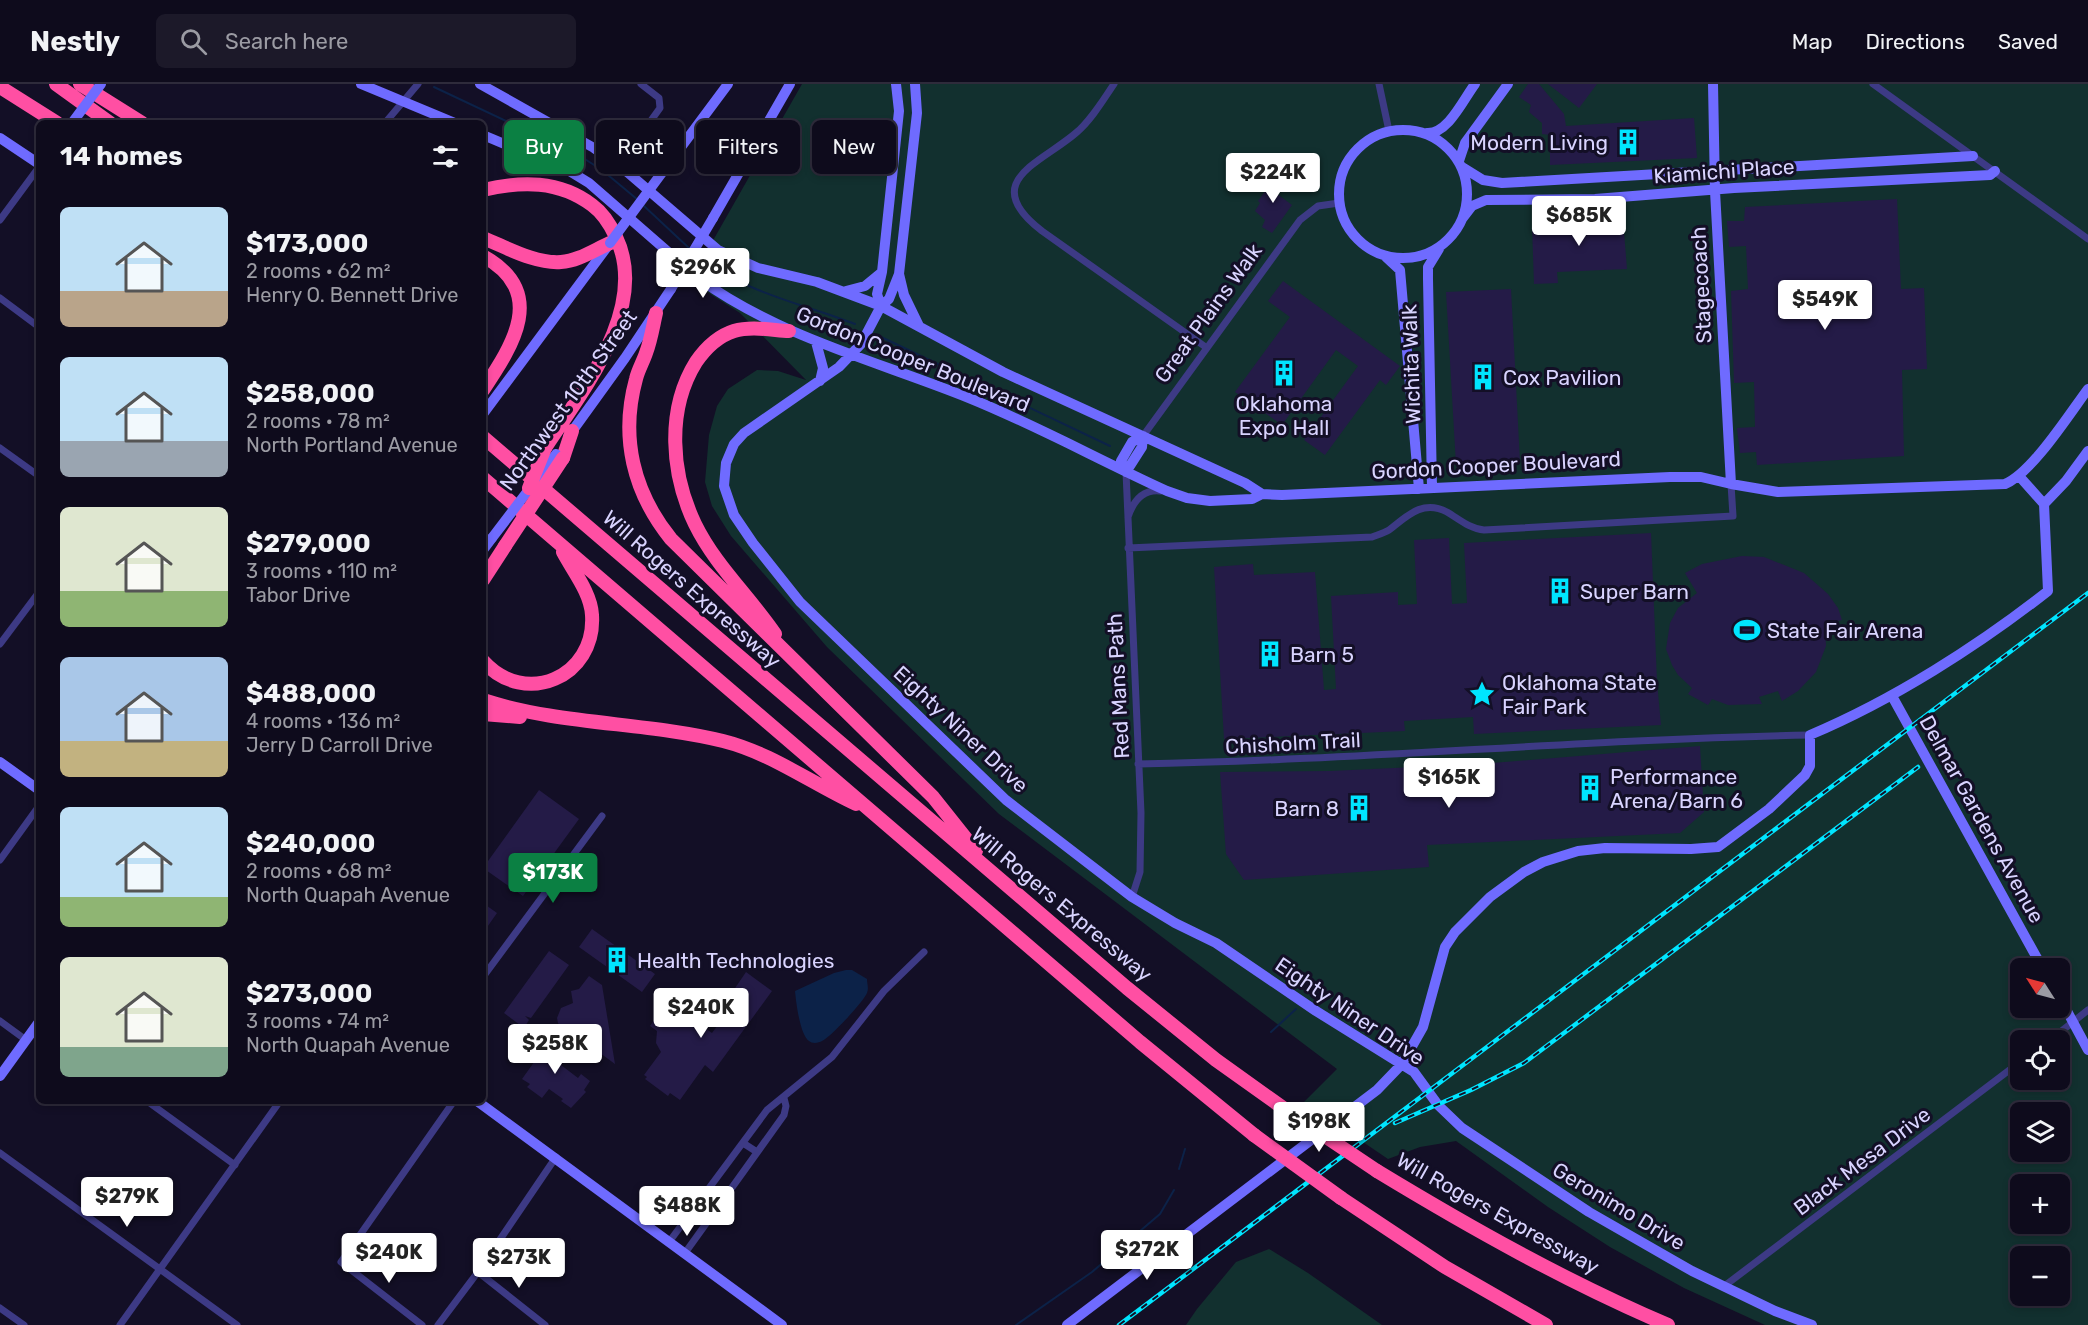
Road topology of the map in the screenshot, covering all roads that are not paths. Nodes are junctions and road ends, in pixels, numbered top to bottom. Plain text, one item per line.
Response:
1 (56, 84) edge
2 (80, 84) edge
3 (101, 84) edge
4 (361, 84) edge
5 (480, 84) edge
6 (641, 84) edge
7 (728, 84) edge
8 (790, 84) edge
9 (896, 84) edge
10 (915, 84) edge
11 (1114, 84) edge
12 (1379, 84) edge
13 (1474, 84) edge
14 (1508, 84) edge
15 (1713, 84) edge
16 (1874, 84) edge
17 (416, 86) edge
18 (0, 87) edge
19 (403, 101) junction
20 (52, 120) edge
21 (74, 120) edge
22 (106, 120) edge
23 (136, 120) edge
24 (387, 120) edge
25 (448, 120) edge
26 (653, 120) edge
27 (1389, 131) junction
28 (1425, 133) junction
29 (486, 136) edge
30 (0, 138) edge
31 (596, 150) edge
32 (1973, 156) junction
33 (36, 164) edge
34 (1460, 164) junction
35 (36, 170) edge
36 (1716, 171) junction
37 (1995, 171) junction
38 (629, 174) edge
39 (486, 189) edge
40 (1715, 191) junction
41 (1339, 203) junction
42 (1462, 219) junction
43 (0, 220) edge
44 (486, 239) edge
45 (2088, 239) edge
46 (610, 243) joint
47 (1444, 243) junction
48 (598, 254) junction
49 (1380, 254) junction
50 (486, 258) edge
51 (882, 272) junction
52 (899, 274) junction
53 (845, 291) junction
54 (0, 298) edge
55 (881, 306) junction
56 (656, 313) junction
57 (36, 325) edge
58 (919, 326) junction
59 (789, 331) junction
60 (816, 342) junction
61 (1207, 348) junction
62 (851, 354) junction
63 (820, 381) junction
64 (486, 385) edge
65 (2088, 389) edge
66 (486, 410) edge
67 (572, 430) joint
68 (1143, 436) junction
69 (486, 441) edge
70 (0, 448) edge
71 (2088, 451) edge
72 (555, 453) junction
73 (1126, 472) junction
74 (36, 474) edge
75 (2019, 476) junction
76 (486, 481) edge
77 (1731, 484) junction
78 (529, 488) joint
79 (1432, 488) junction
80 (1419, 489) junction
81 (1167, 492) junction
82 (1262, 494) junction
83 (2044, 504) junction
84 (1126, 522) junction
85 (557, 542) junction
86 (486, 546) edge
87 (1128, 548) junction
88 (486, 575) edge
89 (36, 596) edge
90 (0, 644) edge
91 (791, 658) junction
92 (486, 664) edge
93 (1890, 699) junction
94 (486, 701) edge
95 (486, 714) edge
96 (615, 725) junction
97 (1810, 735) junction
98 (0, 762) edge
99 (1138, 764) junction
100 (36, 788) edge
101 (36, 810) edge
102 (872, 811) junction
103 (602, 816) dead end
104 (0, 860) edge
105 (996, 876) junction
106 (1132, 897) junction
107 (924, 952) dead end
108 (2037, 958) edge
109 (486, 973) edge
110 (2088, 1010) edge
111 (2070, 1016) edge
112 (0, 1021) edge
113 (2073, 1022) junction
114 (36, 1027) edge
115 (2063, 1030) edge
116 (26, 1040) junction
117 (2088, 1050) edge
118 (1402, 1064) junction
119 (2010, 1070) edge
120 (0, 1076) edge
121 (1426, 1089) joint
122 (784, 1098) junction
123 (151, 1104) edge
124 (278, 1104) edge
125 (452, 1104) edge
126 (481, 1104) edge
127 (743, 1143) junction
128 (757, 1152) junction
129 (0, 1154) edge
130 (556, 1157) junction
131 (236, 1165) junction
132 (711, 1187) junction
133 (725, 1197) junction
134 (669, 1242) junction
135 (685, 1253) junction
136 (161, 1268) junction
137 (478, 1272) junction
138 (1723, 1287) junction
139 (0, 1308) edge
140 (24, 1325) edge
141 (120, 1325) edge
142 (237, 1325) edge
143 (422, 1325) edge
144 (438, 1325) edge
145 (545, 1325) edge
146 (782, 1325) edge
147 (1067, 1325) edge
148 (1546, 1325) edge
149 (1668, 1325) edge
150 (1812, 1325) edge

1 - 22 highway
2 - 23 highway
3 - 21 street, bridge
4 - 19 street
5 - 31 street, Gordon Cooper Boulevard
6 - 26 street
7 - 46 street, bridge
8 - 56 street, Northwest 10th Street, bridge
9 - 51 street, Eighty Niner Drive
10 - 52 street, Eighty Niner Drive
11 - 61 street
12 - 27 street
13 - 28 street
14 - 34 street
15 - 36 street, Stagecoach
16 - 32 street
17 - 19 street
18 - 20 highway
19 - 24 street
19 - 25 street
27 - 28 street
27 - 41 street
28 - 34 street
29 - 59 street, Gordon Cooper Boulevard
30 - 33 street
32 - 36 street, Kiamichi Place
32 - 37 street
34 - 36 street, Kiamichi Place
34 - 42 street
35 - 43 street
36 - 40 street, Stagecoach
37 - 40 street, Kiamichi Place
37 - 45 street
38 - 53 street, Gordon Cooper Boulevard
39 - 72 highway
40 - 42 street, Kiamichi Place
40 - 77 street, Stagecoach
41 - 49 street
41 - 61 street, Great Plains Walk
42 - 47 street
44 - 48 highway
46 - 48 highway
47 - 49 street
47 - 79 street, Wichita Walk
48 - 66 street
49 - 80 street, Wichita Walk
50 - 64 highway
51 - 53 street
51 - 55 street, Eighty Niner Drive
52 - 55 street, Eighty Niner Drive
52 - 58 street
53 - 55 street, Gordon Cooper Boulevard
54 - 57 street
55 - 58 street, Gordon Cooper Boulevard
55 - 62 street, Eighty Niner Drive
56 - 67 street, Northwest 10th Street
56 - 91 highway
58 - 68 street, Gordon Cooper Boulevard
59 - 60 street, Gordon Cooper Boulevard
59 - 91 highway
60 - 62 street, Gordon Cooper Boulevard
60 - 63 street
61 - 68 street, Great Plains Walk
62 - 63 street, Eighty Niner Drive
62 - 73 street, Gordon Cooper Boulevard
63 - 106 street, Eighty Niner Drive
65 - 75 street
67 - 72 highway
68 - 73 street, Great Plains Walk
68 - 82 street, Gordon Cooper Boulevard
69 - 105 highway, Will Rogers Expressway
70 - 74 street
71 - 83 street
72 - 78 highway, bridge
72 - 88 highway, bridge
73 - 81 street, Gordon Cooper Boulevard
73 - 84 street, Red Mans Path
75 - 77 street, Gordon Cooper Boulevard
75 - 83 street
76 - 85 highway
77 - 79 street, Gordon Cooper Boulevard
77 - 87 street, Gordon Cooper Boulevard
78 - 86 street, Northwest 10th Street, bridge
79 - 80 street, Gordon Cooper Boulevard
80 - 82 street, Gordon Cooper Boulevard
81 - 82 street, Gordon Cooper Boulevard
81 - 84 street
83 - 93 street
84 - 87 street, Red Mans Path
85 - 92 highway
85 - 102 highway
87 - 99 street, Red Mans Path
89 - 90 street
91 - 105 highway
93 - 97 street
93 - 108 street, Delmar Gardens Avenue
94 - 96 highway
95 - 96 highway
96 - 102 highway
97 - 99 street, Chisholm Trail
97 - 118 street
98 - 100 street
99 - 106 street, Red Mans Path
101 - 104 street
102 - 148 highway, bridge
103 - 109 street
105 - 149 highway, Will Rogers Expressway, bridge
106 - 118 street, Eighty Niner Drive
107 - 122 street
110 - 113 street
111 - 113 street
112 - 116 street
113 - 115 street
113 - 117 street
114 - 116 street
116 - 120 street
118 - 121 street, Eighty Niner Drive
118 - 147 street
119 - 138 street, Black Mesa Drive
121 - 138 street, Geronimo Drive
122 - 127 street
122 - 128 street
123 - 131 street
124 - 131 street
125 - 143 street
126 - 130 street
127 - 128 street
127 - 132 street
128 - 133 street
129 - 136 street
130 - 134 street
130 - 137 street
131 - 136 street
132 - 133 street
132 - 134 street
133 - 135 street
134 - 135 street
135 - 146 street
136 - 141 street
136 - 142 street
137 - 144 street
137 - 145 street
138 - 150 street, Geronimo Drive
139 - 140 street

